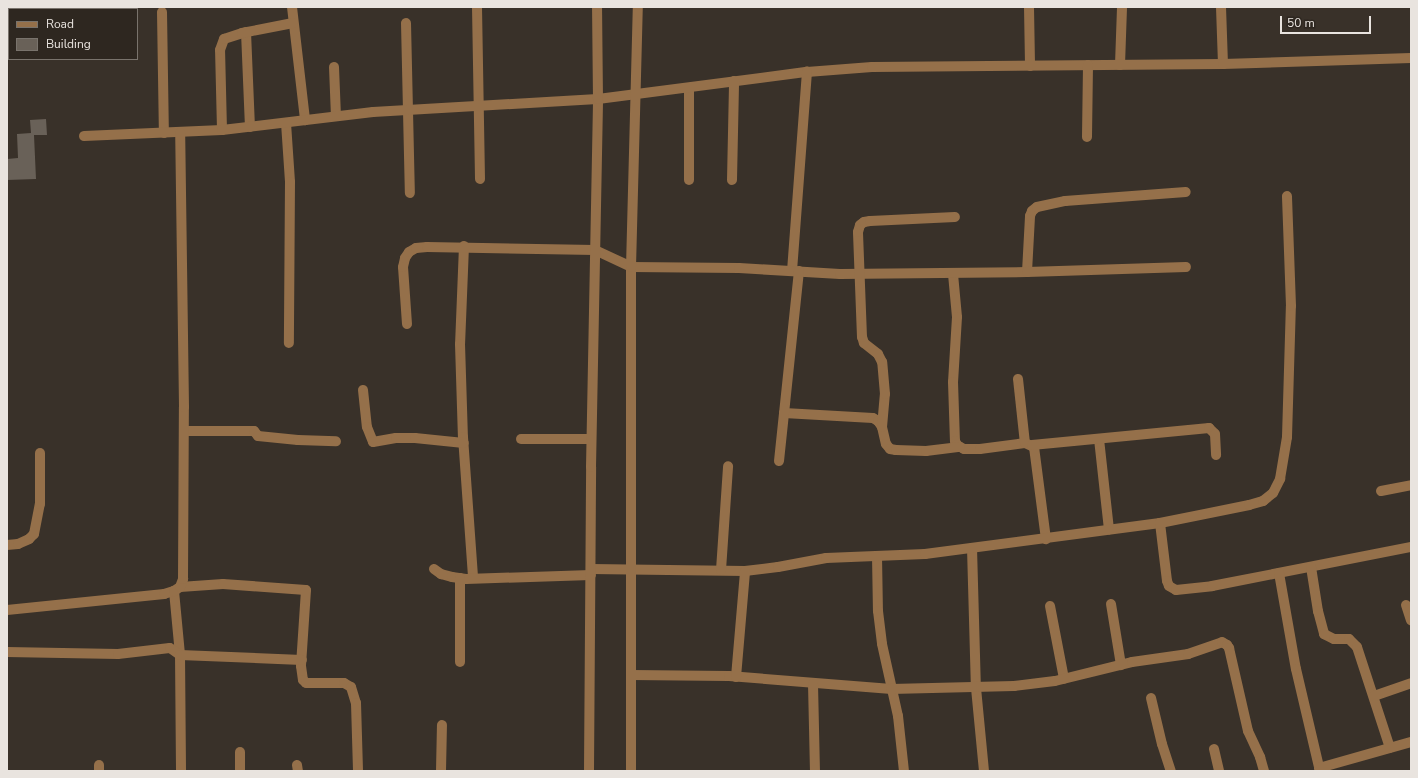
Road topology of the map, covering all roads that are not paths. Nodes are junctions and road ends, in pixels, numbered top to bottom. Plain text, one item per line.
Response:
1 (292, 7) edge
2 (477, 7) edge
3 (597, 7) edge
4 (638, 7) edge
5 (1029, 7) edge
6 (1122, 7) edge
7 (1221, 7) edge
8 (162, 12) dead end
9 (293, 23) junction
10 (406, 24) dead end
11 (246, 32) junction
12 (1411, 58) edge
13 (1223, 64) junction
14 (1088, 65) junction
15 (1120, 65) junction
16 (1030, 66) junction
17 (334, 67) dead end
18 (807, 72) junction
19 (734, 81) junction
20 (689, 88) junction
21 (635, 94) junction
22 (598, 99) junction
23 (478, 106) junction
24 (408, 110) junction
25 (336, 116) junction
26 (305, 120) junction
27 (286, 123) junction
28 (250, 127) junction
29 (222, 130) junction
30 (164, 133) junction
31 (180, 133) junction
32 (84, 136) dead end
33 (1087, 137) dead end
34 (480, 179) dead end
35 (689, 180) dead end
36 (732, 180) dead end
37 (1186, 192) dead end
38 (410, 193) dead end
39 (1287, 196) dead end
40 (955, 217) dead end
41 (464, 246) junction
42 (595, 250) junction
43 (631, 266) junction
44 (1186, 267) dead end
45 (795, 271) junction
46 (1027, 272) junction
47 (860, 274) junction
48 (953, 274) junction
49 (407, 324) dead end
50 (289, 343) dead end
51 (1018, 379) dead end
52 (363, 390) dead end
53 (784, 413) junction
54 (882, 427) junction
55 (184, 431) junction
56 (521, 439) dead end
57 (591, 439) junction
58 (1099, 439) junction
59 (336, 441) dead end
60 (464, 443) junction
61 (1029, 444) junction
62 (960, 447) junction
63 (40, 454) dead end
64 (1216, 455) dead end
65 (779, 462) dead end
66 (728, 466) dead end
67 (1411, 485) edge
68 (1381, 491) dead end
69 (1160, 523) junction
70 (1110, 529) junction
71 (1046, 539) junction
72 (7, 545) edge
73 (1411, 547) edge
74 (972, 548) junction
75 (877, 556) junction
76 (1312, 567) junction
77 (434, 569) dead end
78 (631, 570) junction
79 (721, 570) junction
80 (744, 571) junction
81 (591, 572) junction
82 (1279, 573) junction
83 (460, 578) junction
84 (473, 578) junction
85 (177, 589) junction
86 (1111, 604) dead end
87 (1406, 605) dead end
88 (1050, 606) dead end
89 (7, 610) edge
90 (1411, 620) edge
91 (7, 652) edge
92 (180, 655) junction
93 (302, 660) junction
94 (460, 662) dead end
95 (1121, 665) junction
96 (631, 675) junction
97 (736, 677) junction
98 (1064, 679) junction
99 (1411, 683) edge
100 (813, 684) junction
101 (976, 688) junction
102 (891, 689) junction
103 (1374, 696) junction
104 (1151, 698) dead end
105 (442, 725) dead end
106 (1411, 742) edge
107 (1390, 748) junction
108 (1214, 749) dead end
109 (240, 752) dead end
110 (1319, 770) edge
111 (181, 771) edge
112 (240, 771) edge
113 (358, 771) edge
114 (441, 771) edge
115 (589, 771) edge
116 (631, 771) edge
117 (815, 771) edge
118 (904, 771) edge
119 (984, 771) edge
120 (1171, 771) edge
121 (1219, 771) edge
122 (1264, 771) edge

1 - 9 street
2 - 23 street
3 - 22 street
4 - 21 street
5 - 16 street
6 - 15 street
7 - 13 street
8 - 30 street
9 - 11 street
9 - 26 street
10 - 24 street
11 - 28 street
11 - 29 street
12 - 13 street
13 - 15 street
14 - 15 street
14 - 16 street
14 - 33 street
16 - 18 street
17 - 25 street
18 - 19 street
18 - 45 street
19 - 20 street
19 - 36 street
20 - 21 street
20 - 35 street
21 - 22 street
21 - 43 street
22 - 23 street
22 - 42 street
23 - 24 street
23 - 34 street
24 - 25 street
24 - 38 street
25 - 26 street
26 - 27 street
27 - 28 street
27 - 50 street
28 - 29 street
29 - 31 street
30 - 31 street
30 - 32 street
31 - 55 street
37 - 46 street
39 - 69 street
40 - 47 street
41 - 42 street
41 - 49 street
41 - 60 street
42 - 43 street
42 - 57 street
43 - 45 street
43 - 78 street
44 - 46 street
45 - 47 street
45 - 53 street
46 - 48 street
47 - 48 street
47 - 54 street
48 - 62 street
51 - 61 street
52 - 60 street
53 - 54 street
53 - 65 street
54 - 62 street
55 - 59 street
55 - 85 street
56 - 57 street
57 - 81 street
58 - 61 street
58 - 64 street
58 - 70 street
60 - 84 street
61 - 62 street
61 - 71 street
63 - 72 street
66 - 79 street
67 - 68 street
69 - 70 street
69 - 82 street
70 - 71 street
71 - 74 street
73 - 76 street
74 - 75 street
74 - 101 street
75 - 80 street
75 - 102 street
76 - 82 street
76 - 103 street
77 - 83 street
78 - 79 street
78 - 81 street
78 - 96 street
79 - 80 street
80 - 97 street
81 - 84 street
81 - 115 street
82 - 110 street
83 - 84 street
83 - 94 street
85 - 89 street
85 - 92 street
85 - 93 street
86 - 95 street
87 - 90 street
88 - 98 street
91 - 92 street
92 - 93 street
92 - 111 street
93 - 113 street
95 - 98 street
95 - 122 street
96 - 97 street
96 - 116 street
97 - 100 street
98 - 101 street
99 - 103 street
100 - 102 street
100 - 117 street
101 - 102 street
101 - 119 street
102 - 118 street
103 - 107 street
104 - 120 street
105 - 114 street
106 - 107 street
107 - 110 street
108 - 121 street
109 - 112 street

